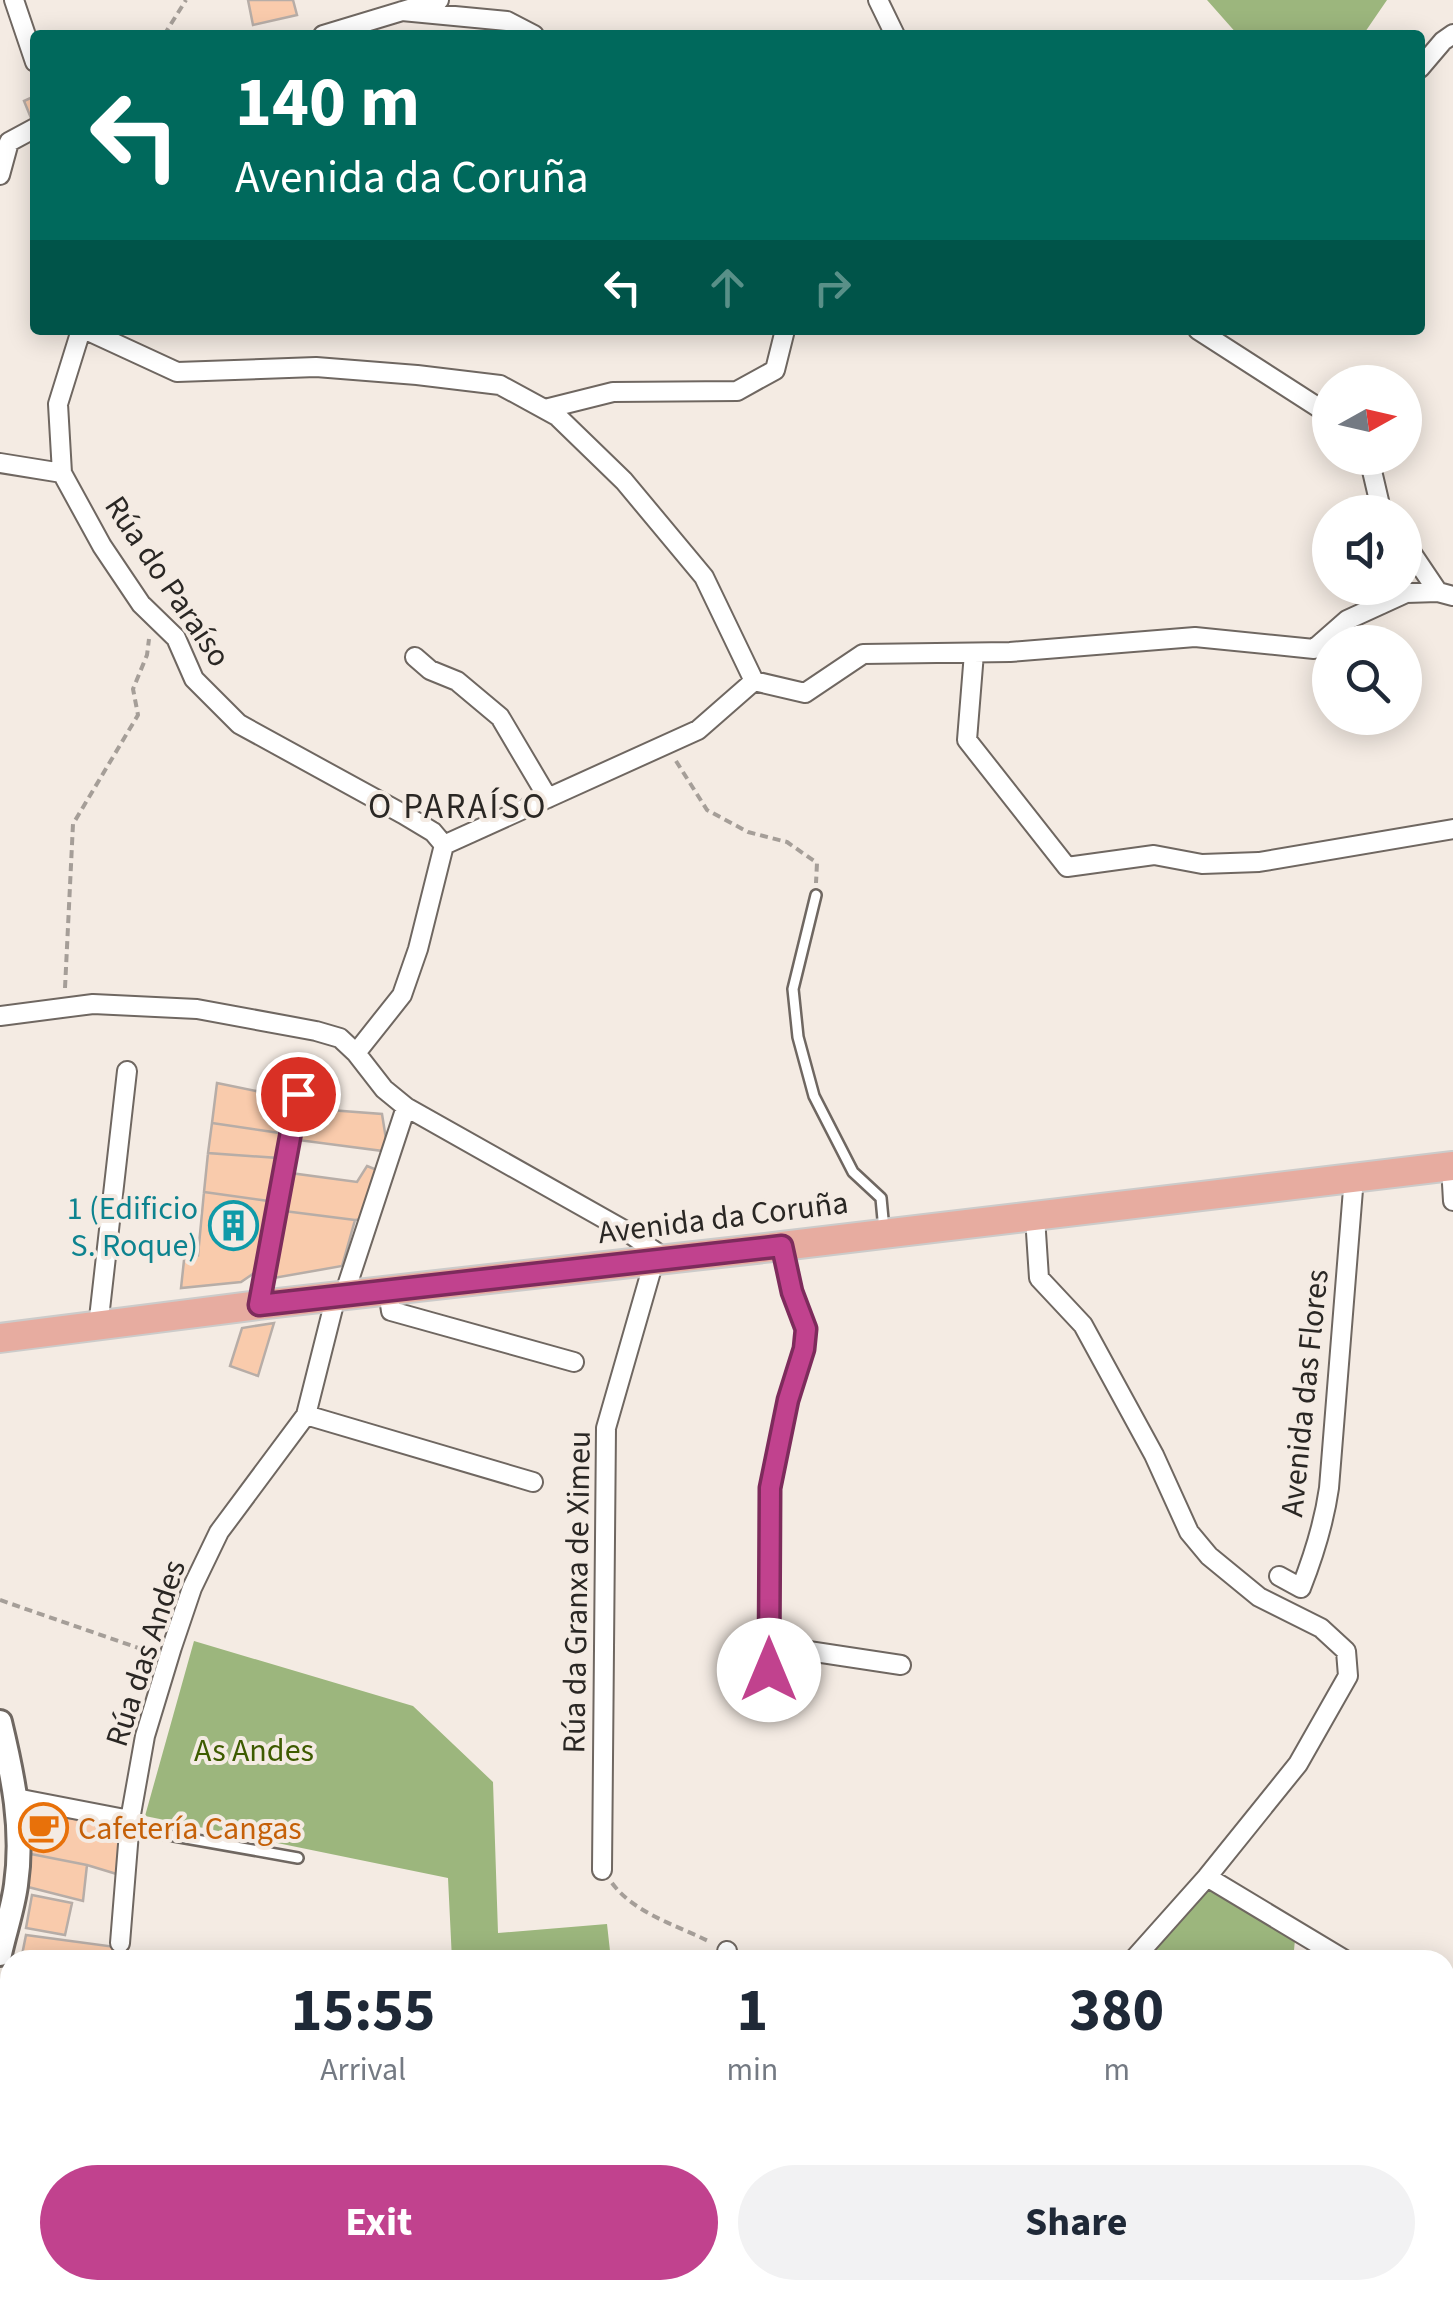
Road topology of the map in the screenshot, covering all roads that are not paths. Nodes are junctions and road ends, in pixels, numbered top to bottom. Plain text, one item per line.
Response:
1 (14, 0) edge
2 (439, 0) edge
3 (878, 0) edge
4 (402, 11) junction
5 (339, 30) edge
6 (524, 30) edge
7 (893, 30) edge
8 (1453, 34) edge
9 (30, 47) edge
10 (1425, 62) edge
11 (30, 131) edge
12 (0, 175) edge
13 (82, 335) edge
14 (95, 335) edge
15 (784, 335) edge
16 (1206, 335) edge
17 (1312, 403) edge
18 (545, 409) junction
19 (0, 463) edge
20 (62, 473) junction
21 (1422, 565) edge
22 (1445, 594) edge
23 (974, 653) junction
24 (415, 657) dead end
25 (754, 681) junction
26 (548, 798) junction
27 (1453, 829) edge
28 (444, 846) junction
29 (816, 895) road end
30 (0, 1016) edge
31 (356, 1053) junction
32 (127, 1071) dead end
33 (298, 1094) dead end
34 (406, 1106) junction
35 (1452, 1166) edge
36 (1354, 1177) junction
37 (1453, 1201) edge
38 (1035, 1216) junction
39 (884, 1234) junction
40 (782, 1246) junction
41 (660, 1260) junction
42 (388, 1291) junction
43 (340, 1296) junction
44 (259, 1305) junction
45 (98, 1327) junction
46 (0, 1338) edge
47 (574, 1362) dead end
48 (306, 1415) junction
49 (533, 1482) dead end
50 (1279, 1576) dead end
51 (770, 1645) junction
52 (902, 1665) dead end
53 (769, 1694) dead end
54 (0, 1722) edge
55 (16, 1798) junction
56 (130, 1824) junction
57 (298, 1858) dead end
58 (602, 1870) road end
59 (1207, 1876) junction
60 (8, 1885) edge
61 (120, 1943) dead end
62 (0, 1950) edge
63 (1142, 1950) edge
64 (1329, 1950) edge

1 - 9 street
2 - 4 street
3 - 7 street
4 - 5 street
4 - 6 street
8 - 10 street
11 - 12 street
13 - 20 street
14 - 18 street
15 - 18 street
16 - 17 street
18 - 25 street
19 - 20 street
20 - 28 street, Rúa do Paraíso
21 - 22 street
22 - 23 street
23 - 25 street
23 - 27 street
24 - 26 street
25 - 26 street
26 - 28 street
28 - 31 street
29 - 39 lane
30 - 31 street
31 - 34 street
32 - 45 street
33 - 44 street
34 - 41 street
34 - 43 street, Rúa das Andes
35 - 36 main road, Avenida da Coruña
35 - 37 street
36 - 38 main road, Avenida da Coruña
36 - 50 street, Avenida das Flores
38 - 39 main road, Avenida da Coruña
38 - 59 street
39 - 40 main road, Avenida da Coruña
40 - 41 main road, Avenida da Coruña
40 - 51 street
41 - 42 main road, Avenida da Coruña
41 - 58 street, Rúa da Granxa de Ximeu
42 - 43 main road, Avenida da Coruña
42 - 47 street
43 - 44 main road, Avenida da Coruña
43 - 48 street, Rúa das Andes
44 - 45 main road, Avenida da Coruña
45 - 46 main road, Avenida da Coruña
48 - 49 street
48 - 56 street, Rúa das Andes
51 - 52 street
51 - 53 street
54 - 55 street
55 - 56 street
55 - 60 street
56 - 57 lane
56 - 61 street, Rúa das Andes
59 - 63 street
59 - 64 street
60 - 62 street

